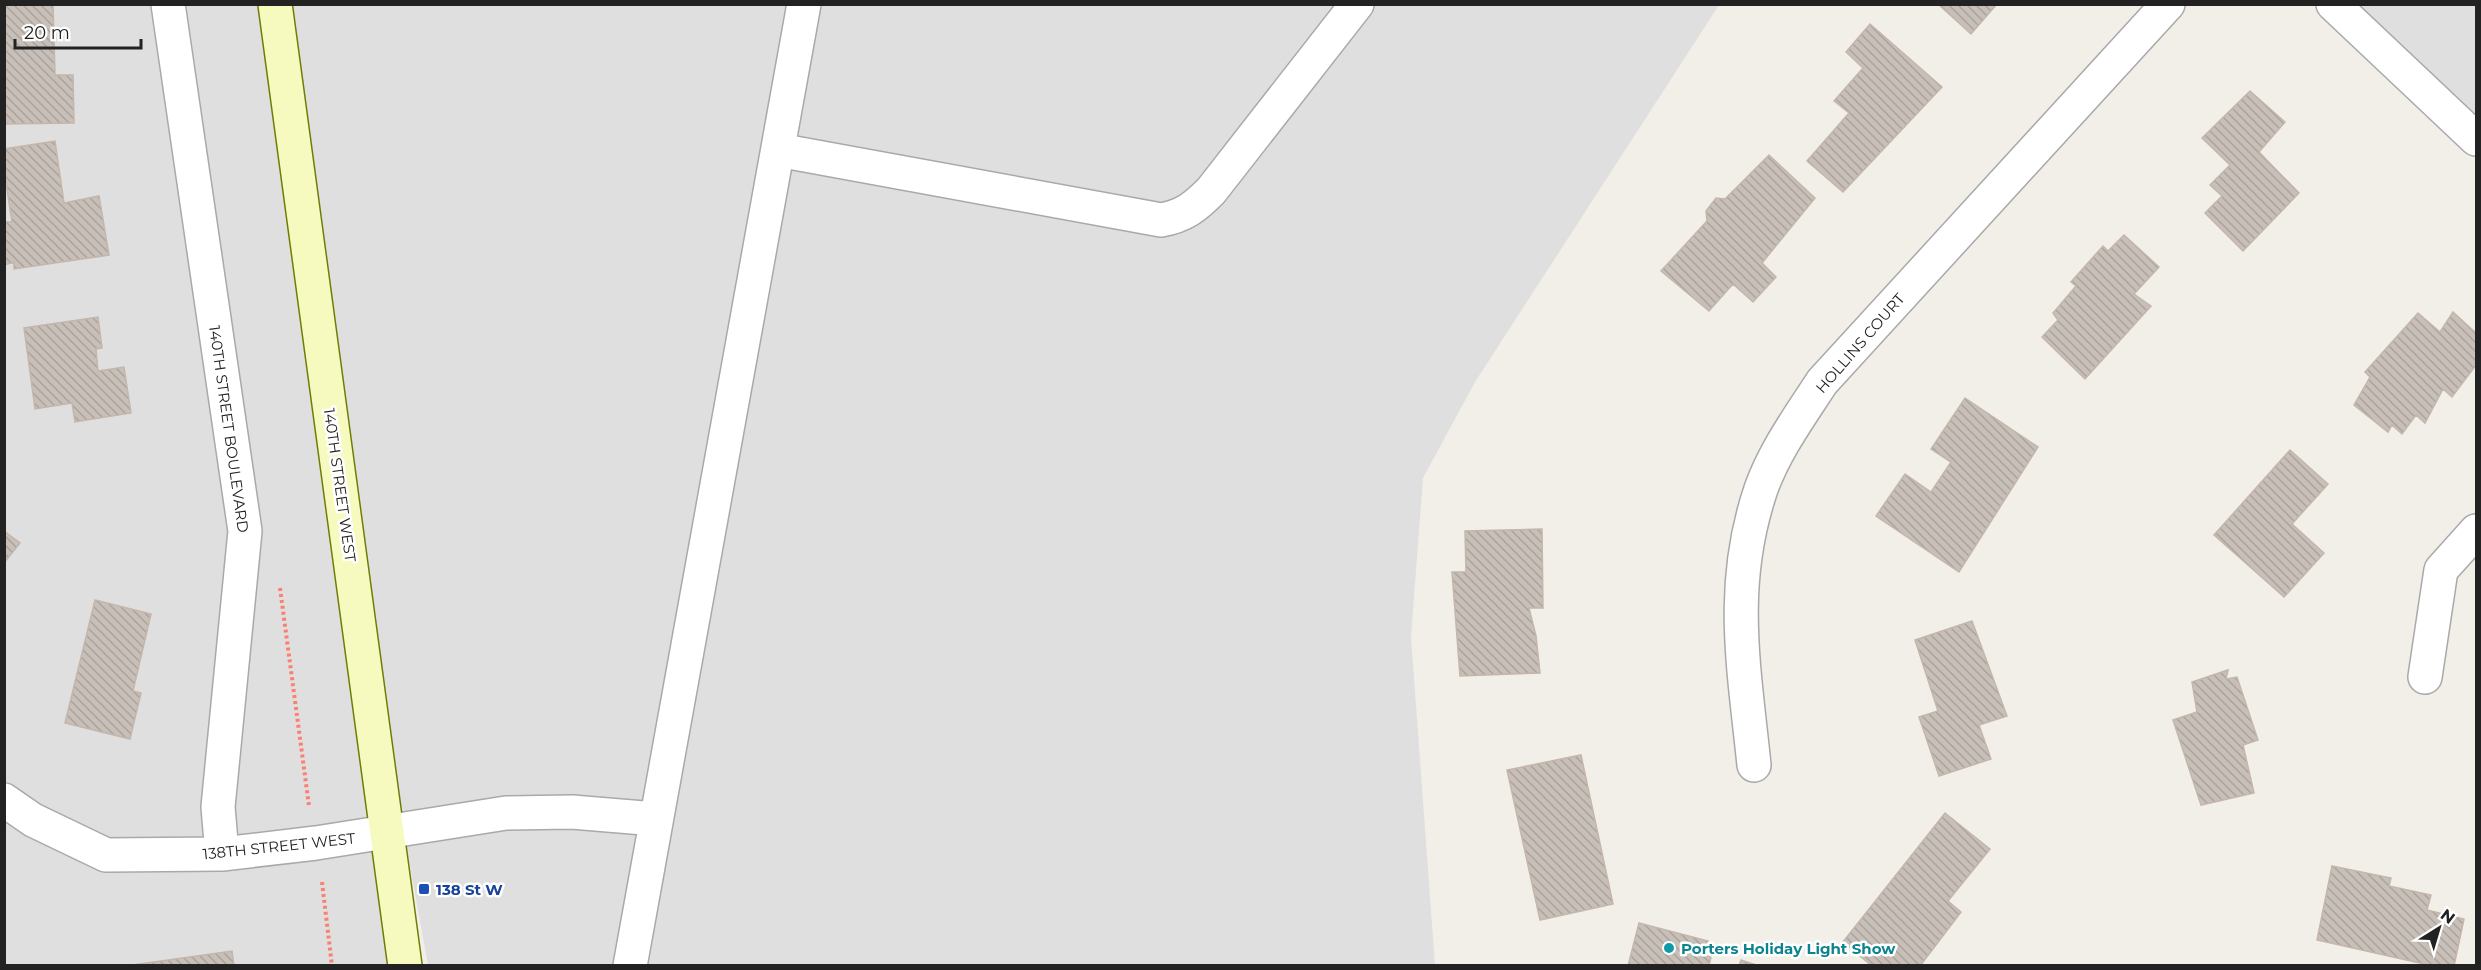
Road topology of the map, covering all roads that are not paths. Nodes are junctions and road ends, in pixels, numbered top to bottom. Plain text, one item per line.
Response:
1 (168, 4) edge
2 (275, 4) edge
3 (804, 4) edge
4 (1358, 4) edge
5 (2168, 4) edge
6 (2332, 4) edge
7 (2476, 139) edge
8 (778, 150) junction
9 (2476, 531) edge
10 (2425, 677) dead end
11 (1754, 765) dead end
12 (4, 800) edge
13 (656, 819) junction
14 (387, 833) junction
15 (222, 854) junction
16 (405, 966) edge
17 (630, 966) edge

1 - 15 street, 140TH STREET BOULEVARD
2 - 14 street, 140TH STREET WEST
3 - 8 street
4 - 8 street
5 - 11 street, HOLLINS COURT
6 - 7 street
8 - 13 street
9 - 10 street
12 - 15 street, 138TH STREET WEST
13 - 14 street, 138TH STREET WEST
13 - 17 street
14 - 15 street, 138TH STREET WEST
14 - 16 street, 140TH STREET WEST

